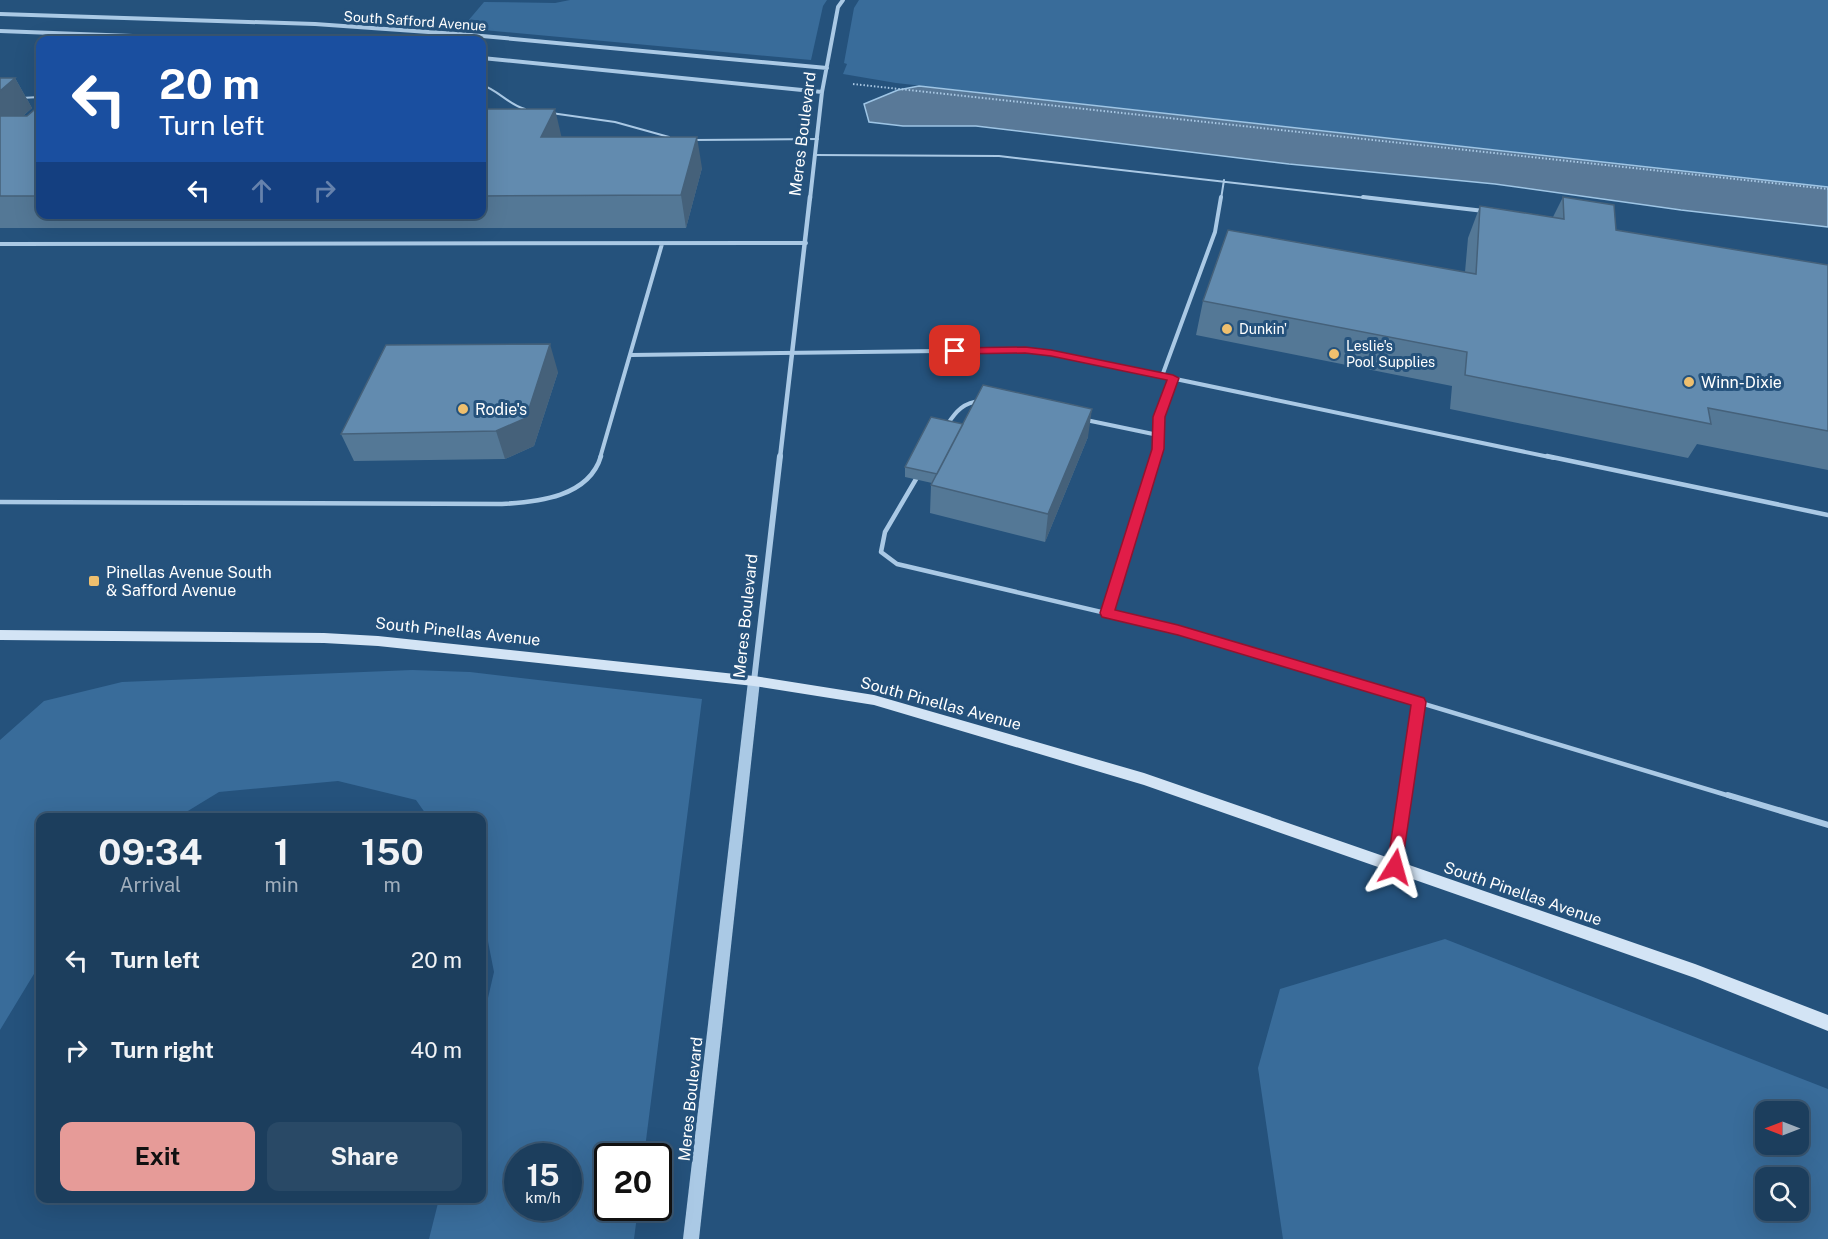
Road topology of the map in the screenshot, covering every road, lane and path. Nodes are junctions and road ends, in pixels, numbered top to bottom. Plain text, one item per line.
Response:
1 (843, 0) edge
2 (0, 14) edge
3 (0, 31) edge
4 (133, 36) edge
5 (482, 36) edge
6 (486, 36) edge
7 (486, 58) edge
8 (826, 68) junction
9 (824, 82) junction
10 (486, 87) edge
11 (822, 92) junction
12 (36, 97) edge
13 (19, 98) dead end
14 (534, 111) edge
15 (543, 112) edge
16 (669, 137) edge
17 (818, 139) junction
18 (691, 140) edge
19 (815, 155) junction
20 (1224, 180) junction
21 (1828, 189) edge
22 (1485, 211) edge
23 (806, 243) junction
24 (0, 244) edge
25 (662, 244) junction
26 (791, 353) junction
27 (631, 355) junction
28 (1162, 376) junction
29 (1173, 378) junction
30 (989, 401) edge
31 (1078, 418) edge
32 (945, 429) edge
33 (1158, 435) junction
34 (921, 470) edge
35 (0, 502) edge
36 (1828, 515) edge
37 (1107, 613) junction
38 (0, 635) edge
39 (754, 681) junction
40 (1419, 702) junction
41 (1828, 825) edge
42 (1395, 867) junction
43 (1828, 1023) edge
44 (691, 1239) edge

1 - 8 street, Meres Boulevard
2 - 5 street, South Safford Avenue
3 - 4 street
6 - 8 street, South Safford Avenue
7 - 11 street, South Safford Avenue
8 - 9 street, Meres Boulevard
9 - 11 street, Meres Boulevard
9 - 21 path
10 - 14 lane
11 - 17 street, Meres Boulevard
12 - 13 lane
15 - 16 lane
17 - 18 lane
17 - 19 street, Meres Boulevard
19 - 20 lane
19 - 23 street, Meres Boulevard
20 - 22 lane
20 - 28 lane
23 - 25 lane
23 - 26 street, Meres Boulevard
24 - 25 lane
25 - 27 lane
26 - 27 lane
26 - 28 lane
26 - 39 street, Meres Boulevard
27 - 35 lane
28 - 29 lane
29 - 33 lane
29 - 36 lane
30 - 32 lane
31 - 33 lane
33 - 37 lane
34 - 37 lane
37 - 40 lane
38 - 39 main road, South Pinellas Avenue
39 - 42 main road, South Pinellas Avenue
39 - 44 street, Meres Boulevard
40 - 41 lane
40 - 42 lane
42 - 43 main road, South Pinellas Avenue

